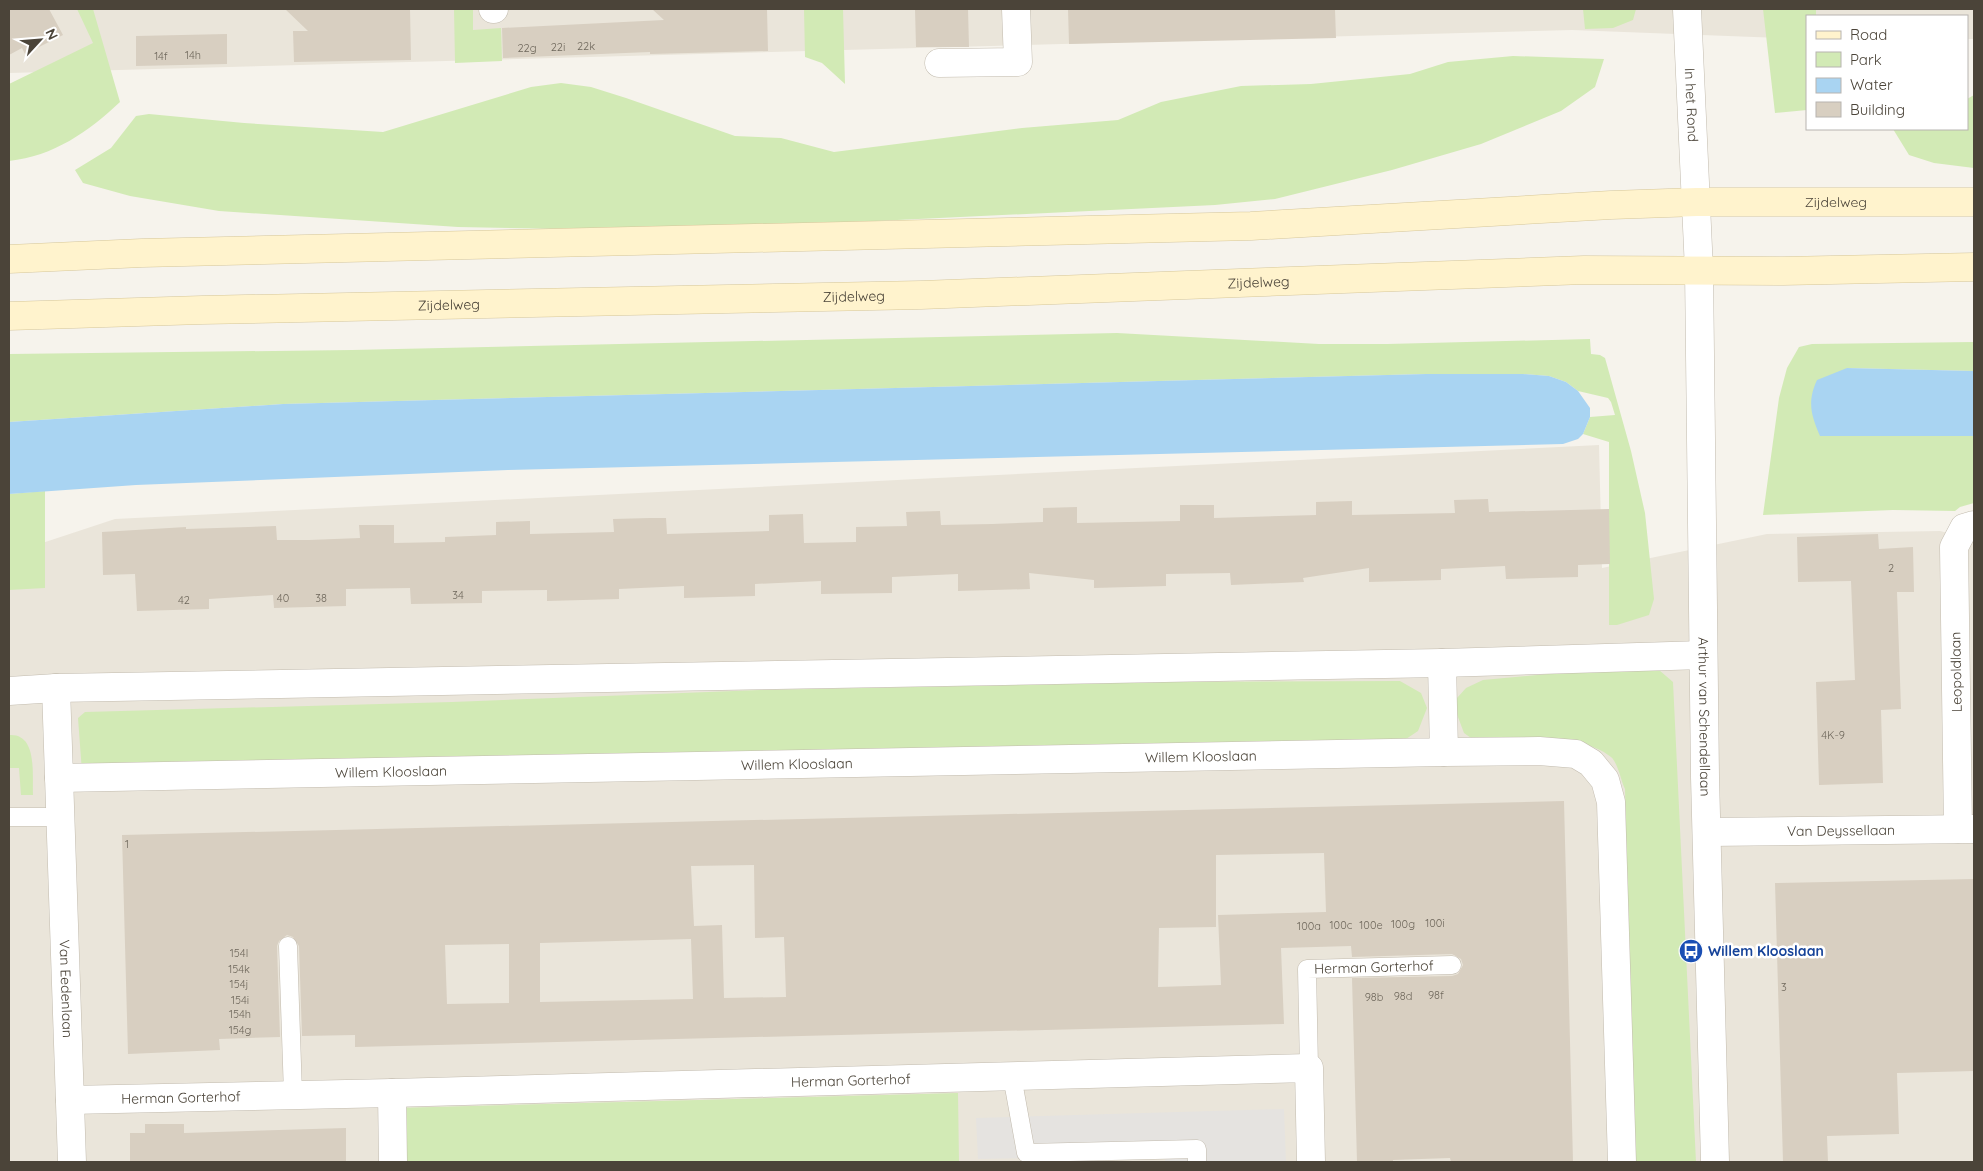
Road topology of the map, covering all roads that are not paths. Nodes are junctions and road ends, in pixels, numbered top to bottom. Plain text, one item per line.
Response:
1 (1016, 9) edge
2 (1687, 9) edge
3 (939, 63) dead end
4 (1696, 202) junction
5 (1974, 202) edge
6 (9, 259) edge
7 (1974, 267) edge
8 (1699, 270) junction
9 (9, 316) edge
10 (1974, 525) edge
11 (1703, 655) junction
12 (1442, 663) junction
13 (56, 688) junction
14 (9, 691) edge
15 (1444, 752) junction
16 (59, 778) junction
17 (61, 816) junction
18 (9, 818) edge
19 (1966, 829) edge
20 (1708, 832) junction
21 (288, 946) dead end
22 (1452, 965) dead end
23 (1309, 1068) junction
24 (1012, 1076) junction
25 (392, 1093) junction
26 (293, 1094) junction
27 (70, 1100) junction
28 (72, 1162) edge
29 (393, 1162) edge
30 (1197, 1162) edge
31 (1311, 1162) edge
32 (1622, 1162) edge
33 (1716, 1162) edge

1 - 3 street
2 - 4 street, In het Rond
4 - 5 main road, Zijdelweg
4 - 6 main road, Zijdelweg
4 - 8 street
7 - 8 main road, Zijdelweg
8 - 9 main road, Zijdelweg
8 - 11 street, Arthur van Schendellaan
10 - 19 street, Leopoldlaan
11 - 12 street
11 - 20 street, Arthur van Schendellaan
12 - 13 street
12 - 15 street
13 - 14 street
13 - 16 street, Van Eedenlaan
15 - 16 street, Willem Klooslaan
15 - 32 street
16 - 17 street, Van Eedenlaan
17 - 18 lane
17 - 27 street, Van Eedenlaan
19 - 20 street, Van Deyssellaan
20 - 33 street, Arthur van Schendellaan
21 - 26 lane
22 - 23 lane, Herman Gorterhof
23 - 24 street, Herman Gorterhof
23 - 31 street, Herman Gorterhof
24 - 25 street, Herman Gorterhof
24 - 30 lane
25 - 26 street, Herman Gorterhof
25 - 29 street
26 - 27 street, Herman Gorterhof
27 - 28 street, Van Eedenlaan

